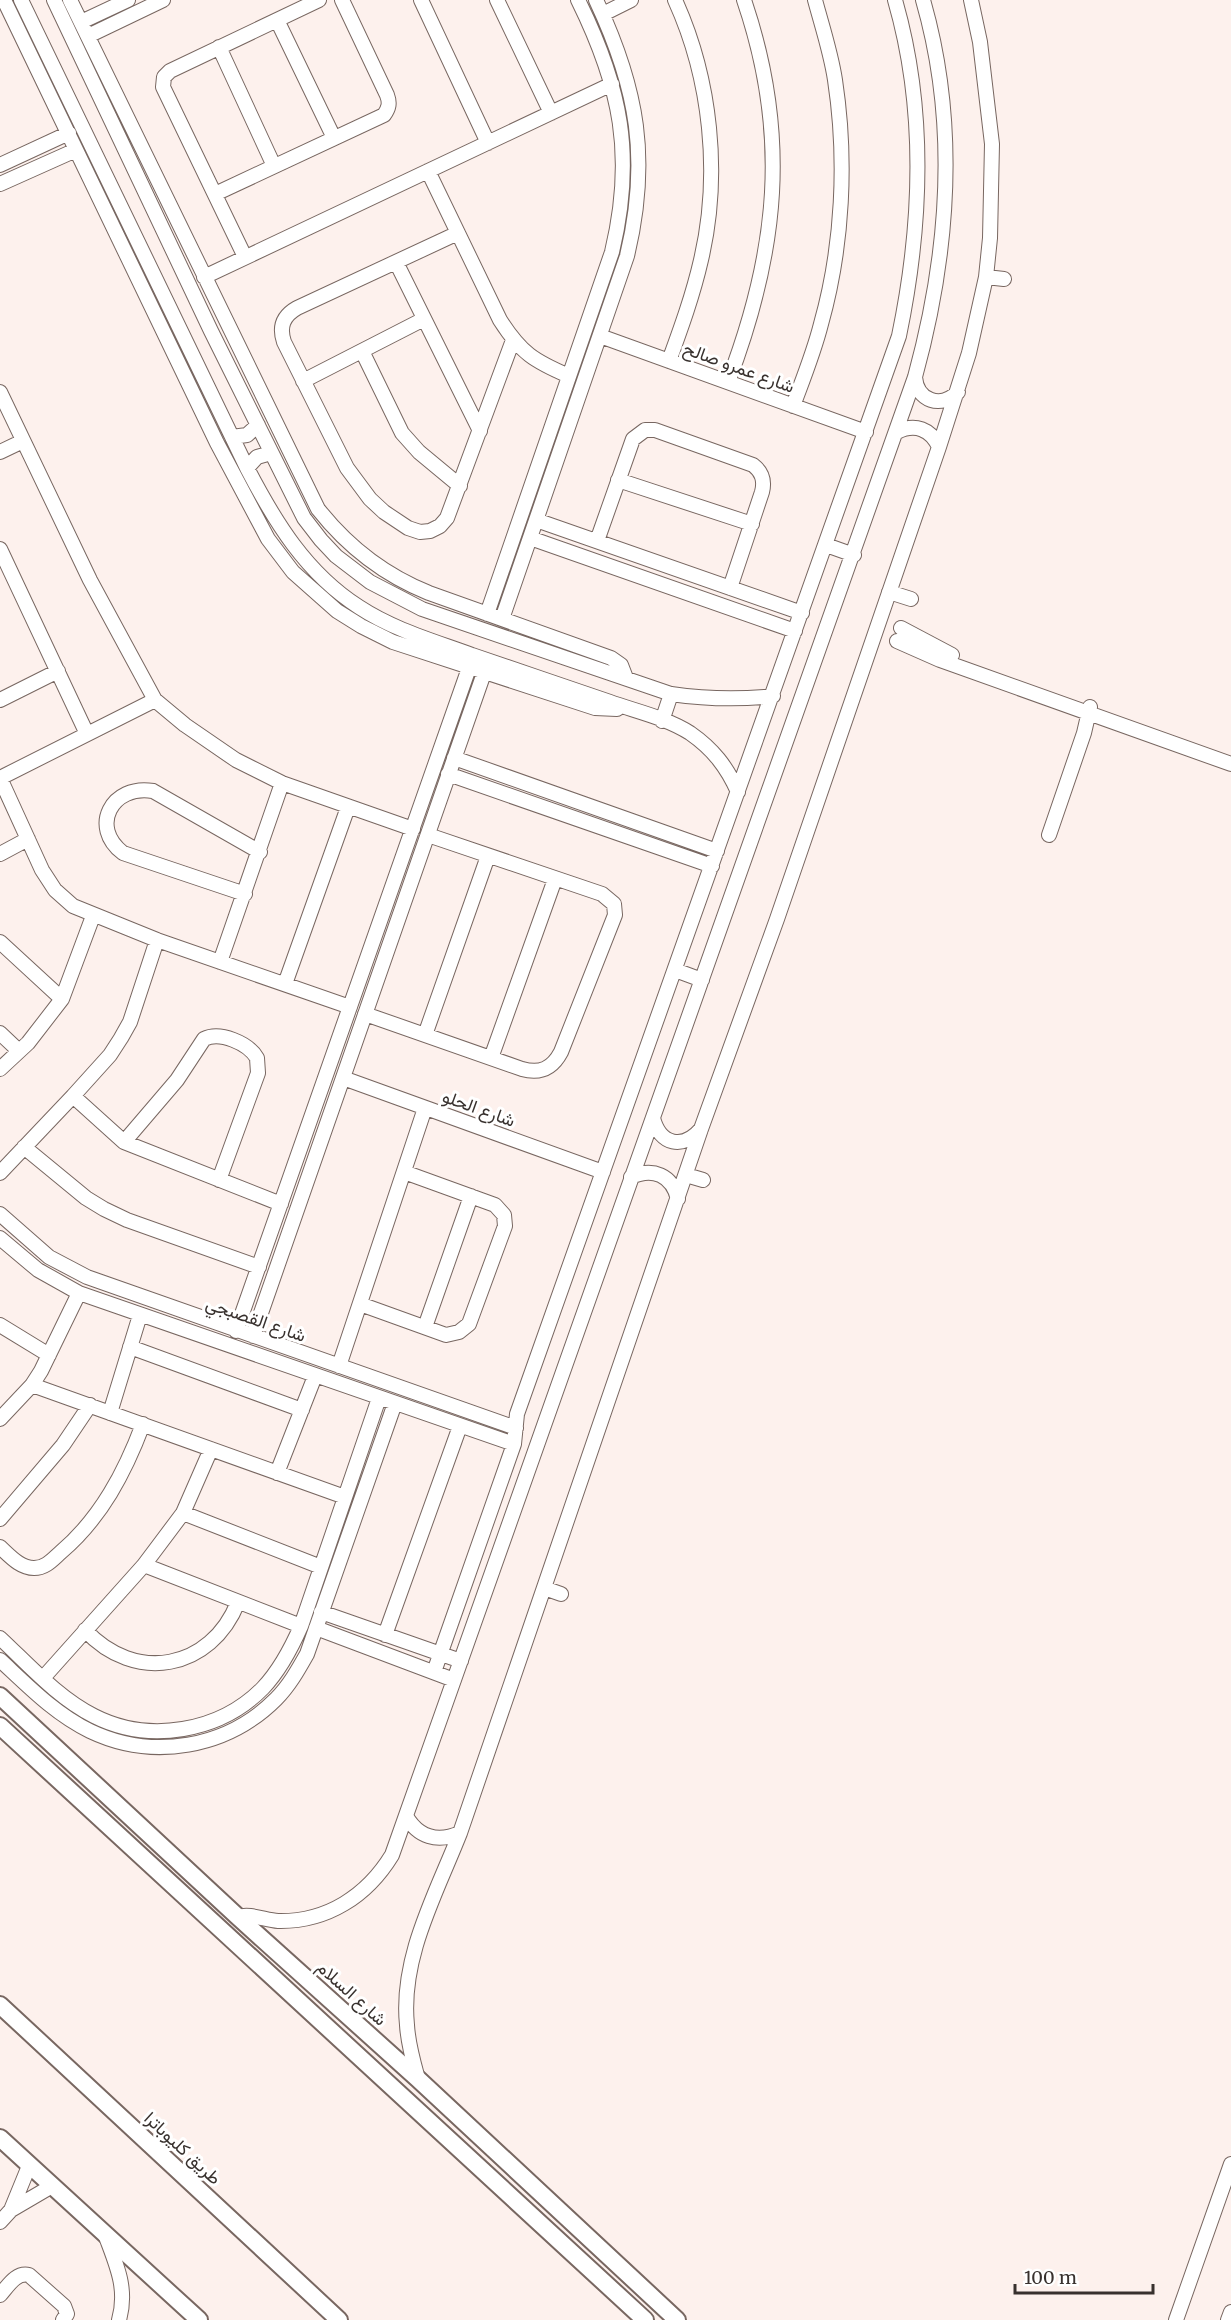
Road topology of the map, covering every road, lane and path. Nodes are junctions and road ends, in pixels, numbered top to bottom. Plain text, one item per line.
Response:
1 (4, 0) edge
2 (21, 0) edge
3 (54, 0) edge
4 (70, 0) edge
5 (163, 0) edge
6 (319, 0) edge
7 (342, 0) edge
8 (421, 0) edge
9 (497, 0) edge
10 (578, 0) edge
11 (596, 0) edge
12 (631, 0) edge
13 (675, 0) edge
14 (744, 0) edge
15 (815, 0) edge
16 (895, 0) edge
17 (923, 0) edge
18 (971, 0) edge
19 (125, 1) edge
20 (104, 12) junction
21 (603, 14) junction
22 (277, 20) junction
23 (81, 22) junction
24 (110, 25) junction
25 (88, 36) junction
26 (219, 48) junction
27 (47, 52) junction
28 (33, 59) junction
29 (612, 84) junction
30 (551, 113) junction
31 (69, 133) junction
32 (334, 138) junction
33 (488, 143) junction
34 (43, 145) junction
35 (76, 150) junction
36 (50, 161) junction
37 (0, 165) edge
38 (274, 166) junction
39 (428, 171) junction
40 (0, 184) edge
41 (215, 195) junction
42 (174, 214) junction
43 (160, 221) junction
44 (458, 233) junction
45 (245, 257) junction
46 (396, 262) junction
47 (204, 277) junction
48 (986, 277) junction
49 (1005, 279) dead end
50 (168, 302) junction
51 (154, 310) junction
52 (424, 319) junction
53 (227, 322) junction
54 (211, 331) junction
55 (600, 336) junction
56 (513, 340) junction
57 (362, 351) junction
58 (669, 361) junction
59 (569, 376) junction
60 (915, 377) junction
61 (303, 381) junction
62 (728, 382) junction
63 (0, 392) edge
64 (958, 392) junction
65 (793, 406) junction
66 (258, 425) junction
67 (480, 431) junction
68 (866, 432) junction
69 (897, 432) junction
70 (549, 436) junction
71 (232, 437) junction
72 (23, 441) junction
73 (564, 441) junction
74 (939, 447) junction
75 (0, 452) edge
76 (271, 453) junction
77 (247, 468) junction
78 (618, 480) junction
79 (460, 486) junction
80 (537, 520) junction
81 (752, 524) junction
82 (287, 538) junction
83 (530, 538) junction
84 (597, 542) junction
85 (826, 545) junction
86 (0, 549) edge
87 (275, 549) junction
88 (854, 555) junction
89 (730, 588) junction
90 (495, 589) junction
91 (889, 592) junction
92 (429, 593) junction
93 (511, 595) junction
94 (911, 599) dead end
95 (422, 609) junction
96 (802, 613) junction
97 (487, 614) junction
98 (502, 620) junction
99 (795, 631) junction
100 (899, 634) dead end
101 (416, 643) junction
102 (469, 668) junction
103 (57, 671) junction
104 (484, 673) junction
105 (626, 678) junction
106 (671, 694) junction
107 (460, 695) junction
108 (772, 696) junction
109 (0, 700) edge
110 (156, 700) junction
111 (474, 700) junction
112 (625, 707) junction
113 (1089, 709) junction
114 (662, 721) junction
115 (87, 734) junction
116 (1231, 755) edge
117 (454, 758) junction
118 (1231, 764) edge
119 (448, 774) junction
120 (0, 778) edge
121 (282, 783) junction
122 (738, 792) junction
123 (348, 807) junction
124 (413, 829) junction
125 (428, 835) junction
126 (1049, 835) dead end
127 (28, 839) junction
128 (717, 851) junction
129 (260, 852) junction
130 (0, 854) edge
131 (489, 856) junction
132 (712, 866) junction
133 (555, 879) junction
134 (245, 894) junction
135 (93, 916) junction
136 (379, 926) junction
137 (394, 931) junction
138 (158, 940) junction
139 (0, 942) edge
140 (220, 962) junction
141 (675, 970) junction
142 (702, 980) junction
143 (285, 984) junction
144 (62, 999) junction
145 (350, 1007) junction
146 (365, 1014) junction
147 (0, 1033) edge
148 (425, 1035) junction
149 (19, 1051) junction
150 (491, 1058) junction
151 (0, 1069) edge
152 (342, 1078) junction
153 (73, 1096) junction
154 (425, 1108) junction
155 (652, 1118) junction
156 (701, 1129) junction
157 (124, 1142) junction
158 (24, 1147) junction
159 (404, 1172) junction
160 (603, 1172) junction
161 (0, 1173) edge
162 (686, 1175) junction
163 (631, 1177) junction
164 (219, 1180) junction
165 (703, 1180) dead end
166 (471, 1196) junction
167 (678, 1199) junction
168 (281, 1203) junction
169 (0, 1214) edge
170 (0, 1238) edge
171 (259, 1267) junction
172 (79, 1293) junction
173 (360, 1304) junction
174 (244, 1309) junction
175 (140, 1315) junction
176 (260, 1315) junction
177 (194, 1316) junction
178 (0, 1325) edge
179 (425, 1327) junction
180 (236, 1331) junction
181 (189, 1332) junction
182 (253, 1336) junction
183 (130, 1347) junction
184 (50, 1355) junction
185 (339, 1366) junction
186 (315, 1376) junction
187 (32, 1385) junction
188 (379, 1398) junction
189 (395, 1403) junction
190 (90, 1406) junction
191 (302, 1410) junction
192 (110, 1413) junction
193 (479, 1415) junction
194 (0, 1419) edge
195 (142, 1424) junction
196 (460, 1426) junction
197 (516, 1428) junction
198 (474, 1431) junction
199 (514, 1444) junction
200 (211, 1449) junction
201 (277, 1473) junction
202 (345, 1497) junction
203 (183, 1513) junction
204 (0, 1519) edge
205 (0, 1547) edge
206 (144, 1565) junction
207 (321, 1567) junction
208 (544, 1588) junction
209 (561, 1594) dead end
210 (238, 1602) junction
211 (321, 1612) junction
212 (301, 1626) junction
213 (315, 1628) junction
214 (86, 1630) junction
215 (385, 1635) junction
216 (0, 1638) edge
217 (440, 1654) junction
218 (0, 1660) edge
219 (461, 1661) junction
220 (434, 1672) junction
221 (43, 1678) junction
222 (454, 1680) junction
223 (0, 1696) edge
224 (0, 1726) edge
225 (406, 1816) junction
226 (460, 1833) junction
227 (238, 1917) junction
228 (0, 2005) edge
229 (418, 2079) junction
230 (442, 2102) junction
231 (426, 2117) junction
232 (0, 2138) edge
233 (1231, 2164) edge
234 (29, 2166) junction
235 (52, 2186) junction
236 (11, 2210) junction
237 (0, 2222) edge
238 (105, 2235) junction
239 (0, 2295) edge
240 (1231, 2312) edge
241 (63, 2320) edge
242 (119, 2320) edge
243 (199, 2320) edge
244 (339, 2320) edge
245 (645, 2320) edge
246 (677, 2320) edge
247 (1176, 2320) edge
248 (1228, 2320) edge

1 - 28 street
2 - 27 street
3 - 43 street
4 - 23 street
5 - 24 street
6 - 22 street
7 - 32 street
8 - 33 street
9 - 30 street
10 - 29 street
11 - 21 street
12 - 21 street
13 - 58 street
14 - 62 street
15 - 65 street
16 - 68 street
17 - 60 street
18 - 48 street
19 - 20 street
20 - 23 street
20 - 24 street
21 - 55 street
22 - 26 street
22 - 32 street
23 - 25 street
24 - 25 street
25 - 42 street
26 - 38 street
26 - 41 street
27 - 28 street
27 - 50 street
28 - 31 street
29 - 30 street
29 - 59 street
30 - 33 street
31 - 34 street
31 - 35 street
32 - 38 street
33 - 39 street
34 - 36 street
34 - 37 street
35 - 36 street
35 - 51 street
36 - 40 street
38 - 41 street
39 - 44 street
39 - 45 street
41 - 45 street
42 - 43 street
42 - 47 street
43 - 54 street
44 - 46 street
44 - 56 street
45 - 47 street
46 - 52 street
46 - 61 street
47 - 53 street
48 - 49 street
48 - 64 street
50 - 51 street
50 - 71 street
51 - 87 street
52 - 57 street
52 - 67 street
53 - 54 street
53 - 92 street
54 - 66 street
55 - 58 street, شارع عمرو صالح
55 - 73 street
56 - 59 street
56 - 67 street
57 - 61 street
57 - 79 street
58 - 62 street, شارع عمرو صالح
59 - 70 street
60 - 64 street
60 - 69 street
61 - 79 street
62 - 65 street, شارع عمرو صالح
63 - 72 street
64 - 74 street
65 - 68 street, شارع عمرو صالح
66 - 71 street
66 - 76 street
67 - 79 street
68 - 85 street
69 - 74 street
69 - 88 street
70 - 73 street
70 - 90 street
71 - 77 street
72 - 75 street
72 - 110 street
73 - 80 street
74 - 91 street
76 - 77 street
76 - 95 street
77 - 82 street
78 - 81 street
78 - 81 street
78 - 84 street
80 - 83 street
80 - 84 street
81 - 89 street
82 - 87 street
82 - 101 street
83 - 93 street
83 - 99 street
84 - 89 street
85 - 88 street
85 - 96 street
86 - 103 street
87 - 101 street
88 - 142 street
89 - 96 street
90 - 93 street
90 - 97 street
91 - 94 street
91 - 156 street
92 - 95 street
92 - 97 street
93 - 98 street
95 - 105 street
96 - 99 street
97 - 98 street
98 - 105 street
99 - 108 street
100 - 113 street
101 - 102 street
101 - 112 street
102 - 104 street
102 - 107 street
103 - 109 street
103 - 115 street
104 - 111 street
104 - 112 street
105 - 106 street
106 - 108 street
106 - 114 street
107 - 111 street
107 - 124 street
108 - 122 street
110 - 115 street
110 - 121 street
111 - 117 street
112 - 114 street
113 - 116 street
113 - 118 street
113 - 126 street
114 - 122 street
115 - 120 street
117 - 119 street
117 - 128 street
119 - 125 street
119 - 132 street
120 - 127 street
121 - 123 street
121 - 129 street
122 - 128 street
123 - 124 street
123 - 143 street
124 - 136 street
125 - 131 street
125 - 137 street
127 - 130 street
127 - 135 street
128 - 132 street
129 - 134 street
129 - 134 street
131 - 133 street
131 - 148 street
132 - 141 street
133 - 150 street
133 - 150 street
134 - 140 street
135 - 138 street
135 - 144 street
136 - 137 street
136 - 145 street
137 - 146 street
138 - 140 street
138 - 153 street
139 - 144 street
140 - 143 street
141 - 142 street
141 - 160 street
142 - 155 street
143 - 145 street
144 - 149 street
145 - 168 street
146 - 148 street
146 - 152 street
147 - 149 street
148 - 150 street
149 - 151 street
152 - 154 street, شارع الحلو
152 - 176 street
153 - 157 street
153 - 158 street
154 - 159 street
154 - 160 street, شارع الحلو
155 - 156 street
155 - 163 street
156 - 162 street
157 - 164 street
157 - 164 street
158 - 161 street
158 - 171 street
159 - 166 street
159 - 173 street
160 - 197 street
162 - 165 street
162 - 167 street
163 - 167 street
163 - 219 street
164 - 168 street
166 - 179 street
166 - 179 street
167 - 208 street
168 - 171 street
169 - 177 street, شارع القصبجي
170 - 172 street, شارع القصبجي
171 - 174 street
172 - 175 street, شارع القصبجي
172 - 184 street
173 - 179 street
173 - 185 street
174 - 176 street
174 - 180 street
175 - 181 street, شارع القصبجي
175 - 183 street
176 - 182 street
177 - 180 street, شارع القصبجي
177 - 181 street
178 - 184 street
180 - 182 street, شارع القصبجي
181 - 186 street, شارع القصبجي
182 - 185 street, شارع القصبجي
183 - 191 street
183 - 192 street
184 - 187 street
185 - 193 street, شارع القصبجي
186 - 188 street, شارع القصبجي
186 - 191 street
187 - 190 street
187 - 194 street
188 - 189 street, شارع القصبجي
188 - 202 street
189 - 196 street, شارع القصبجي
189 - 211 street
190 - 192 street
190 - 204 street
191 - 201 street
192 - 195 street
193 - 197 street, شارع القصبجي
193 - 198 street
195 - 200 street
195 - 205 street
196 - 198 street, شارع القصبجي
196 - 215 street
197 - 199 street
198 - 199 street, شارع القصبجي
199 - 217 street
200 - 201 street
200 - 203 street
201 - 202 street
202 - 207 street
203 - 206 street
203 - 207 street
206 - 210 street
206 - 214 street
207 - 212 street
208 - 209 street
208 - 226 street
210 - 212 street
210 - 214 street
211 - 213 street
211 - 215 street
212 - 221 street
213 - 218 street
213 - 220 street
214 - 221 street
215 - 217 street
216 - 221 street
217 - 219 street
217 - 220 street
219 - 222 street
220 - 222 street
222 - 225 street
223 - 227 main road, شارع السلام
224 - 231 main road
225 - 226 street
225 - 227 street
226 - 229 street
227 - 229 main road, شارع السلام
228 - 244 main road, طريق كليوباترا
229 - 230 main road, شارع السلام
230 - 231 main road
230 - 246 main road, شارع السلام
231 - 245 main road
232 - 234 main road
233 - 247 street
234 - 235 main road
234 - 236 street
235 - 236 street
235 - 238 main road
236 - 237 street
238 - 242 street
238 - 243 main road
239 - 241 street
240 - 248 street

